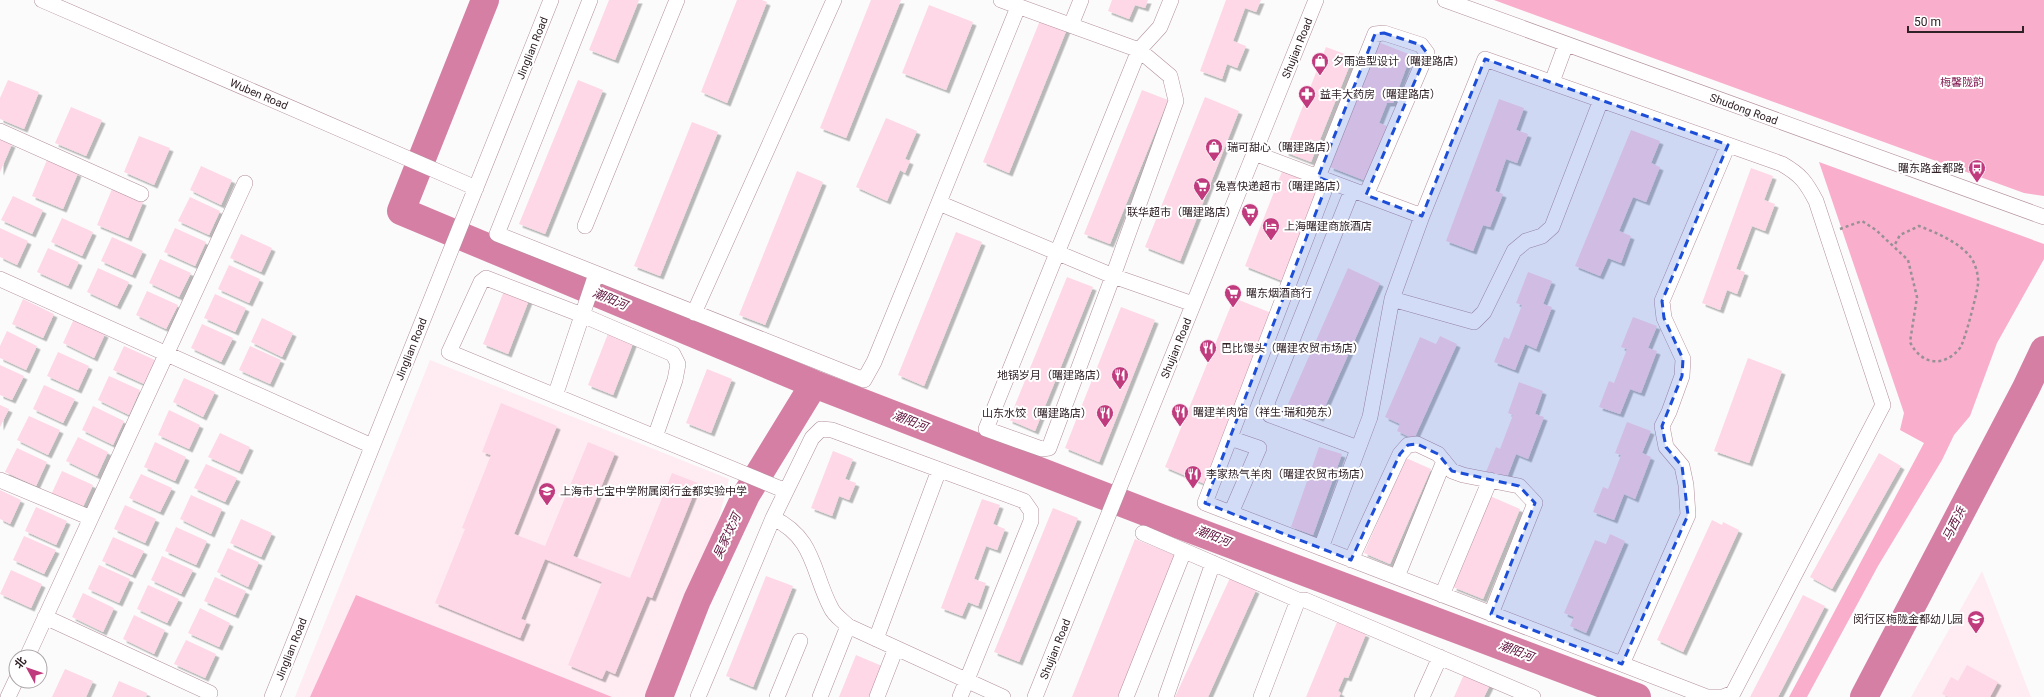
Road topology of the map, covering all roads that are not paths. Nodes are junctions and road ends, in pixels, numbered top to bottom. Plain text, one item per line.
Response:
1 (42, 0) edge
2 (551, 0) edge
3 (590, 0) edge
4 (676, 0) edge
5 (834, 0) edge
6 (1001, 0) edge
7 (1081, 0) edge
8 (1170, 0) edge
9 (1316, 0) edge
10 (1445, 0) edge
11 (1018, 6) junction
12 (1071, 25) junction
13 (1566, 44) junction
14 (1139, 50) junction
15 (1552, 82) junction
16 (1601, 100) junction
17 (0, 131) edge
18 (1728, 145) junction
19 (1254, 153) junction
20 (1323, 179) junction
21 (245, 183) dead end
22 (476, 188) junction
23 (1359, 193) junction
24 (141, 194) dead end
25 (939, 203) junction
26 (1422, 216) junction
27 (2044, 217) edge
28 (585, 226) dead end
29 (1058, 252) junction
30 (596, 274) junction
31 (1114, 276) junction
32 (0, 279) edge
33 (1392, 299) junction
34 (1194, 304) junction
35 (583, 313) junction
36 (694, 313) junction
37 (166, 354) junction
38 (555, 396) junction
39 (654, 437) junction
40 (1230, 438) junction
41 (372, 446) junction
42 (1358, 448) junction
43 (1444, 461) junction
44 (939, 470) junction
45 (0, 480) edge
46 (1490, 480) junction
47 (786, 491) junction
48 (1231, 513) junction
49 (90, 518) junction
50 (773, 518) junction
51 (1143, 533) dead end
52 (1321, 548) junction
53 (1184, 551) junction
54 (1351, 560) junction
55 (1213, 563) junction
56 (1396, 577) junction
57 (1442, 595) junction
58 (1298, 600) junction
59 (1491, 614) junction
60 (45, 617) junction
61 (848, 626) junction
62 (876, 639) junction
63 (800, 641) dead end
64 (896, 648) junction
65 (31, 649) edge
66 (1440, 657) junction
67 (1622, 664) junction
68 (966, 680) junction
69 (210, 693) dead end
70 (272, 697) edge
71 (698, 697) edge
72 (777, 697) edge
73 (820, 697) edge
74 (878, 697) edge
75 (960, 697) edge
76 (1003, 697) edge
77 (1035, 697) edge
78 (1126, 697) edge
79 (1166, 697) edge
80 (1261, 697) edge
81 (1422, 697) edge
82 (1533, 697) edge

1 - 22 street, Wuben Road
2 - 22 street, Jinglian Road
3 - 30 street
4 - 28 street
5 - 36 street
6 - 11 street
7 - 12 street
8 - 14 street
9 - 19 street, Shujian Road
10 - 13 street, Shudong Road
11 - 12 street
11 - 25 street
12 - 14 street
13 - 15 street
13 - 27 street, Shudong Road
14 - 29 street
14 - 31 street
15 - 16 street
15 - 26 street
16 - 18 street
16 - 33 street
17 - 24 street
18 - 67 street
18 - 67 street
19 - 20 street
19 - 34 street, Shujian Road
20 - 23 street
20 - 23 street
20 - 40 street
21 - 37 street
22 - 41 street, Jinglian Road
23 - 26 street
23 - 42 street
25 - 29 street
25 - 36 street
26 - 33 street
29 - 31 street
29 - 31 street
30 - 35 street
30 - 36 street
31 - 34 street
32 - 37 street
33 - 42 street
34 - 77 street, Shujian Road
35 - 38 street
35 - 38 street
35 - 39 street
37 - 41 street
37 - 49 street
38 - 39 street
39 - 47 street
40 - 48 street
40 - 48 street
41 - 70 street, Jinglian Road
42 - 52 street
43 - 46 street
43 - 54 street
43 - 56 street
44 - 47 street
44 - 62 street
44 - 68 street
45 - 49 street
46 - 57 street
46 - 59 street
47 - 50 street
48 - 52 street
49 - 60 street
50 - 61 street
50 - 71 street
51 - 53 street
52 - 54 street
53 - 55 street
53 - 78 street
54 - 56 street
55 - 58 street
55 - 79 street
56 - 57 street
57 - 59 street
58 - 66 street
58 - 80 street
59 - 67 street
60 - 65 street
60 - 69 street
61 - 62 street
61 - 73 street
62 - 64 street
63 - 72 street
64 - 68 street
64 - 74 street
66 - 81 street
66 - 82 street
68 - 75 street
68 - 76 street

